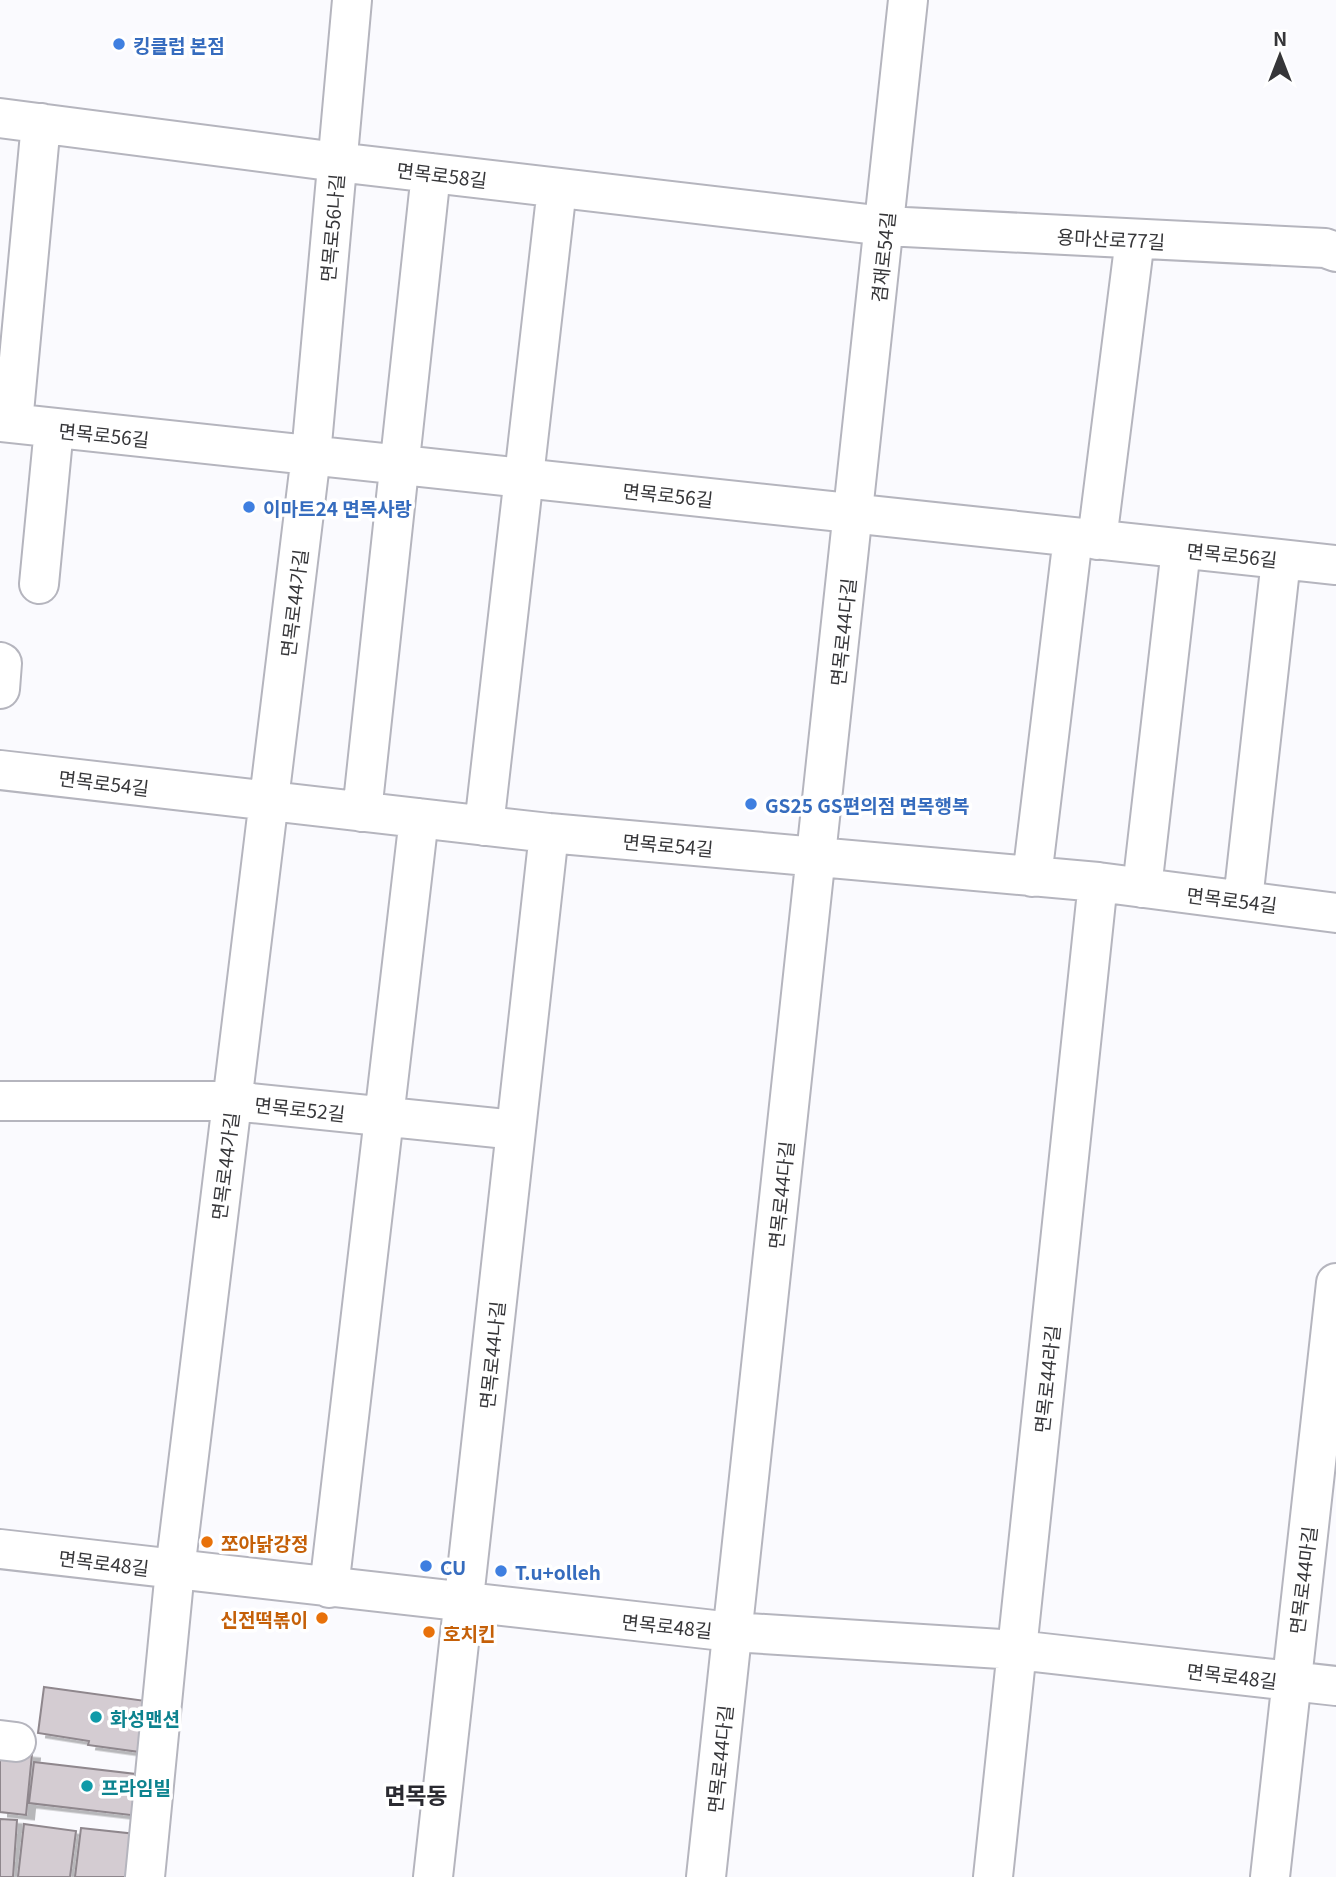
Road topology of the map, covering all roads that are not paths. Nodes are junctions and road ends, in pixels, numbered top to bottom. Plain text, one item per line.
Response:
1 (352, 0) edge
2 (908, 0) edge
3 (0, 118) edge
4 (41, 123) junction
5 (337, 162) junction
6 (431, 173) junction
7 (557, 188) junction
8 (885, 226) junction
9 (1135, 239) junction
10 (1336, 252) edge
11 (7, 423) edge
12 (54, 428) junction
13 (311, 456) junction
14 (399, 465) junction
15 (524, 478) junction
16 (855, 514) junction
17 (1085, 538) junction
18 (1181, 549) junction
19 (1282, 560) junction
20 (1336, 565) edge
21 (39, 584) dead end
22 (0, 662) edge
23 (0, 689) edge
24 (0, 770) edge
25 (269, 801) junction
26 (362, 812) junction
27 (419, 818) junction
28 (484, 826) junction
29 (549, 833) junction
30 (817, 859) junction
31 (1032, 877) junction
32 (1098, 882) junction
33 (1142, 888) junction
34 (1243, 900) junction
35 (1336, 913) edge
36 (0, 1101) edge
37 (232, 1101) junction
38 (382, 1116) junction
39 (516, 1130) junction
40 (1336, 1283) edge
41 (0, 1549) edge
42 (175, 1570) junction
43 (329, 1588) junction
44 (463, 1604) junction
45 (732, 1632) junction
46 (1017, 1650) junction
47 (1290, 1682) junction
48 (1336, 1686) edge
49 (145, 1877) edge
50 (433, 1877) edge
51 (706, 1877) edge
52 (993, 1877) edge
53 (1270, 1877) edge

1 - 5 street, 면목로56나길
2 - 8 street, 겸재로54길
3 - 4 street, 면목로58길
4 - 5 street, 면목로58길
4 - 11 street
5 - 6 street, 면목로58길
5 - 13 street, 면목로56나길
6 - 7 street, 면목로58길
6 - 14 street
7 - 8 street, 면목로58길
7 - 15 street
8 - 9 street, 용마산로77길
8 - 16 street, 겸재로54길
9 - 10 street, 용마산로77길
9 - 17 street
11 - 12 street, 면목로56길
12 - 13 street, 면목로56길
12 - 21 street
13 - 14 street, 면목로56길
13 - 25 street, 면목로44가길
14 - 15 street, 면목로56길
14 - 26 street
15 - 16 street, 면목로56길
15 - 28 street
16 - 17 street, 면목로56길
16 - 30 street, 면목로44다길
17 - 18 street, 면목로56길
17 - 31 street
18 - 19 street, 면목로56길
18 - 33 street
19 - 20 street, 면목로56길
19 - 34 street
22 - 23 street
24 - 25 street, 면목로54길
25 - 26 street, 면목로54길
25 - 37 street, 면목로44가길
26 - 27 street, 면목로54길
27 - 28 street, 면목로54길
27 - 38 street
28 - 29 street, 면목로54길
29 - 30 street, 면목로54길
29 - 39 street, 면목로44나길
30 - 31 street, 면목로54길
30 - 45 street, 면목로44다길
31 - 32 street, 면목로54길
32 - 33 street, 면목로54길
32 - 46 street, 면목로44라길
33 - 34 street, 면목로54길
34 - 35 street, 면목로54길
36 - 37 street, 면목로52길
37 - 38 street, 면목로52길
37 - 42 street, 면목로44가길
38 - 39 street, 면목로52길
38 - 43 street
39 - 44 street, 면목로44나길
40 - 47 street, 면목로44마길
41 - 42 street, 면목로48길
42 - 43 street, 면목로48길
42 - 49 street, 면목로44가길
43 - 44 street, 면목로48길
44 - 45 street, 면목로48길
44 - 50 street, 면목로44나길
45 - 46 street, 면목로48길
45 - 51 street, 면목로44다길
46 - 47 street, 면목로48길
46 - 52 street, 면목로44라길
47 - 48 street, 면목로48길
47 - 53 street, 면목로44마길

